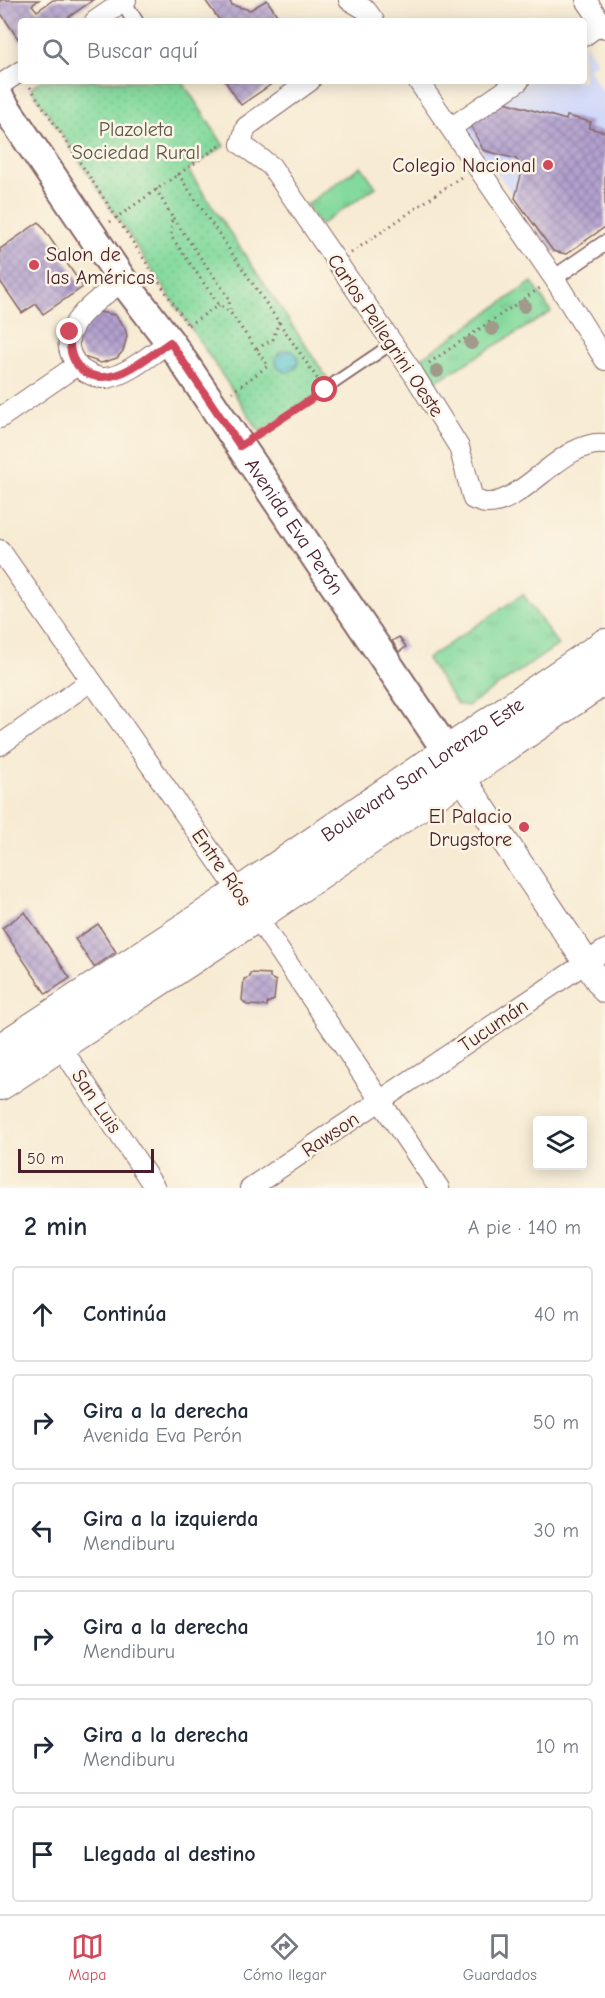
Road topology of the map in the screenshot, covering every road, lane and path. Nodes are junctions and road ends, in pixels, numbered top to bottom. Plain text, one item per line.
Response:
1 (125, 1) edge
2 (598, 13) edge
3 (100, 18) edge
4 (134, 18) edge
5 (587, 31) edge
6 (18, 73) edge
7 (28, 84) edge
8 (306, 84) edge
9 (420, 84) edge
10 (515, 84) edge
11 (0, 85) edge
12 (0, 99) edge
13 (246, 127) junction
14 (452, 128) junction
15 (478, 165) junction
16 (178, 174) junction
17 (156, 189) junction
18 (117, 217) junction
19 (172, 217) junction
20 (92, 235) junction
21 (605, 243) edge
22 (337, 262) junction
23 (554, 278) junction
24 (123, 281) junction
25 (219, 305) junction
26 (230, 312) junction
27 (279, 321) junction
28 (170, 342) junction
29 (393, 343) junction
30 (257, 349) junction
31 (605, 360) edge
32 (77, 365) junction
33 (413, 373) junction
34 (226, 382) dead end
35 (334, 383) dead end
36 (232, 392) junction
37 (238, 400) dead end
38 (0, 418) edge
39 (251, 434) junction
40 (605, 444) edge
41 (0, 549) edge
42 (605, 645) edge
43 (605, 678) edge
44 (91, 681) junction
45 (0, 746) edge
46 (455, 766) junction
47 (248, 905) junction
48 (596, 956) edge
49 (605, 990) edge
50 (59, 1044) junction
51 (8, 1055) edge
52 (380, 1101) junction
53 (155, 1188) edge
54 (250, 1188) edge
55 (438, 1188) edge

1 - 3 street
1 - 4 street
2 - 5 street
6 - 11 street
7 - 18 path
8 - 13 street
9 - 14 street
10 - 14 street
12 - 20 main road, Avenida Eva Perón
13 - 16 path
13 - 22 street, Carlos Pellegrini Oeste
14 - 15 street
15 - 22 path
15 - 23 street
16 - 17 path
16 - 27 path
17 - 18 path
17 - 19 path
18 - 20 path
18 - 25 path
19 - 25 path
19 - 26 path
20 - 24 main road, Avenida Eva Perón
21 - 23 street
22 - 29 street, Carlos Pellegrini Oeste
23 - 31 street
23 - 33 path
24 - 28 main road, Avenida Eva Perón
24 - 32 street
25 - 26 path
26 - 30 path
27 - 30 path
27 - 39 path
28 - 32 street
28 - 39 main road, Avenida Eva Perón
29 - 33 street, Carlos Pellegrini Oeste
29 - 35 lane
30 - 36 path
32 - 38 street
33 - 40 street, Carlos Pellegrini Oeste
34 - 36 path
36 - 37 path
39 - 46 main road, Avenida Eva Perón
41 - 44 street, Entre Ríos
42 - 46 main road, Boulevard San Lorenzo Este
43 - 46 main road, Boulevard San Lorenzo Este
44 - 45 street
44 - 47 street, Entre Ríos
46 - 47 main road, Boulevard San Lorenzo Este
46 - 48 street
47 - 50 main road
47 - 51 main road
47 - 52 street, Entre Ríos
48 - 49 street
48 - 52 street, Tucumán
50 - 51 main road
50 - 53 street, San Luis
52 - 54 street, Rawson
52 - 55 street, Entre Ríos

